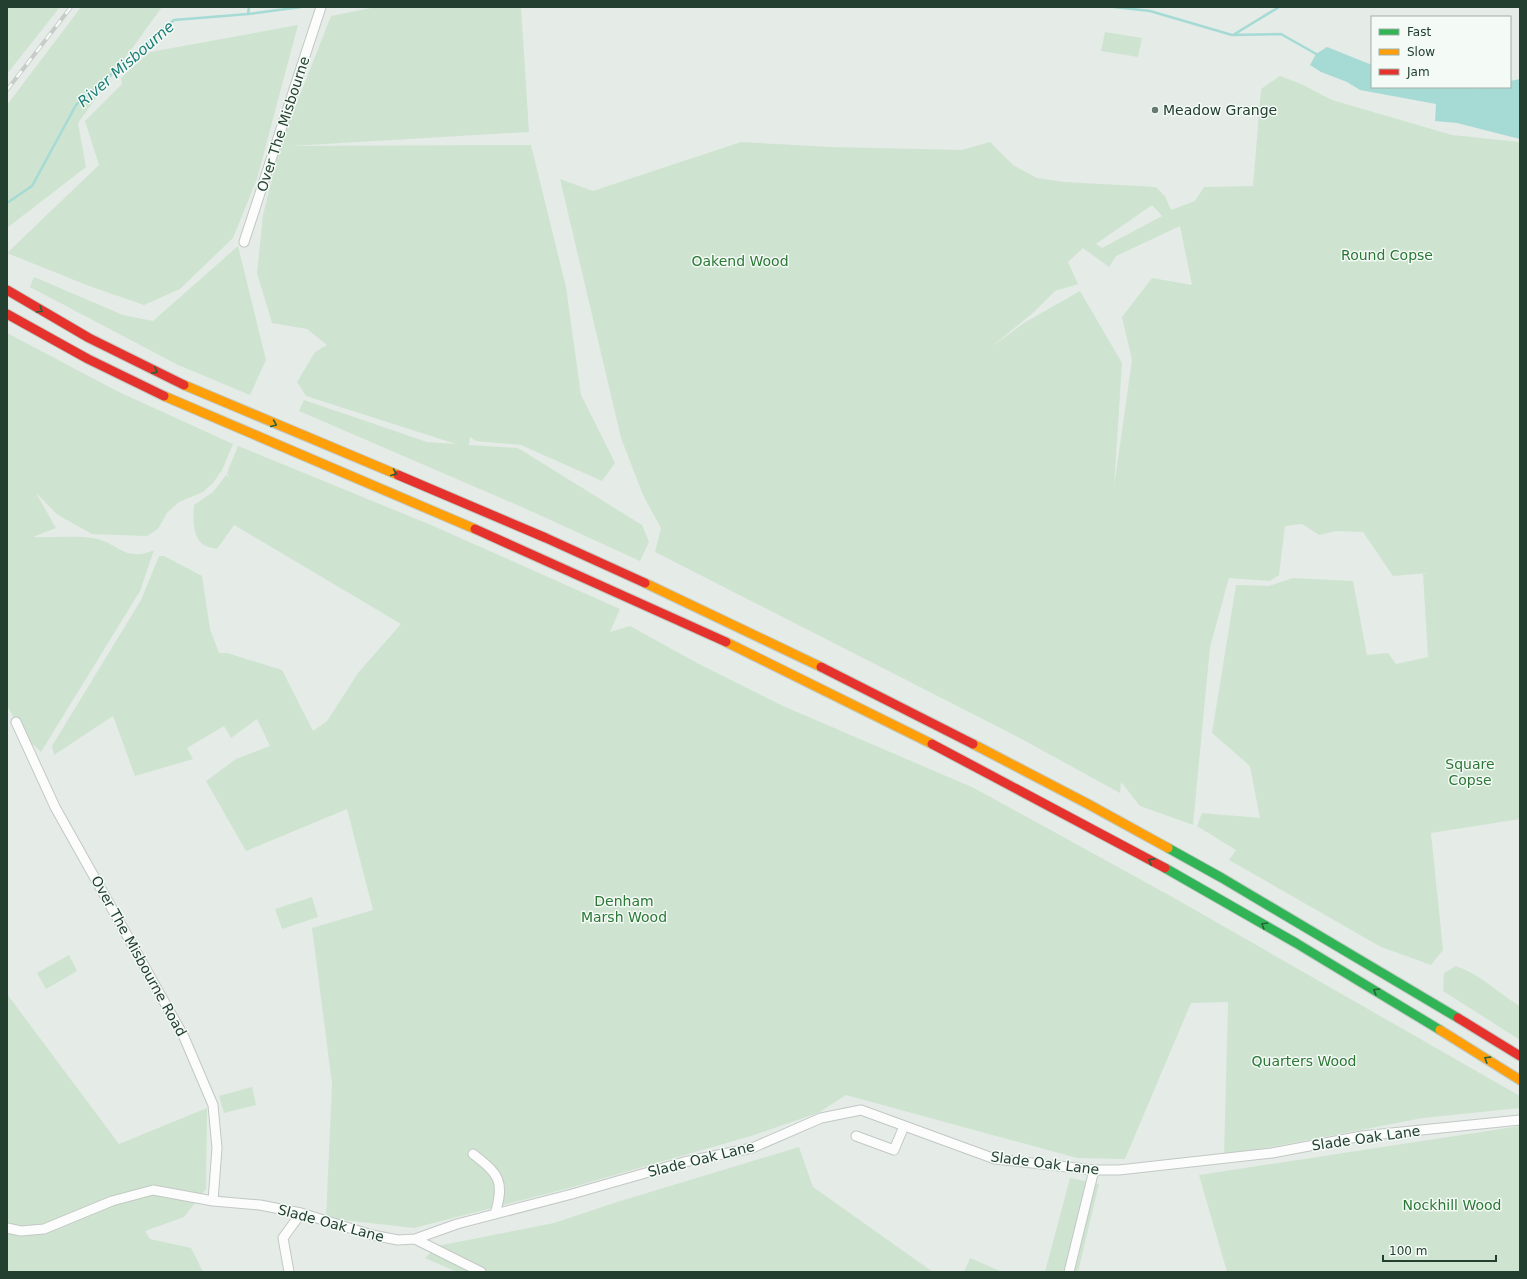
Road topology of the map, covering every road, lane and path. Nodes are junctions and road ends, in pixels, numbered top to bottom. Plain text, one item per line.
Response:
1 (321, 8) edge
2 (244, 242) dead end
3 (7, 290) edge
4 (7, 314) edge
5 (16, 722) dead end
6 (1520, 1056) edge
7 (1520, 1080) edge
8 (1520, 1120) edge
9 (904, 1126) junction
10 (856, 1136) dead end
11 (474, 1154) dead end
12 (1094, 1170) junction
13 (213, 1201) junction
14 (301, 1213) junction
15 (495, 1214) junction
16 (7, 1228) edge
17 (415, 1239) junction
18 (289, 1272) edge
19 (481, 1272) edge
20 (1069, 1272) edge

1 - 2 street, Over The Misbourne
3 -> 6 highway
7 -> 4 highway
5 - 13 street, Over The Misbourne Road
8 - 12 street, Slade Oak Lane
9 - 10 street
9 - 12 street, Slade Oak Lane
9 - 15 street, Slade Oak Lane
11 - 15 street
12 - 20 street
13 - 14 street, Slade Oak Lane
13 - 16 street, Slade Oak Lane
14 - 17 street, Slade Oak Lane
14 - 18 street
15 - 17 street, Slade Oak Lane
17 - 19 street

